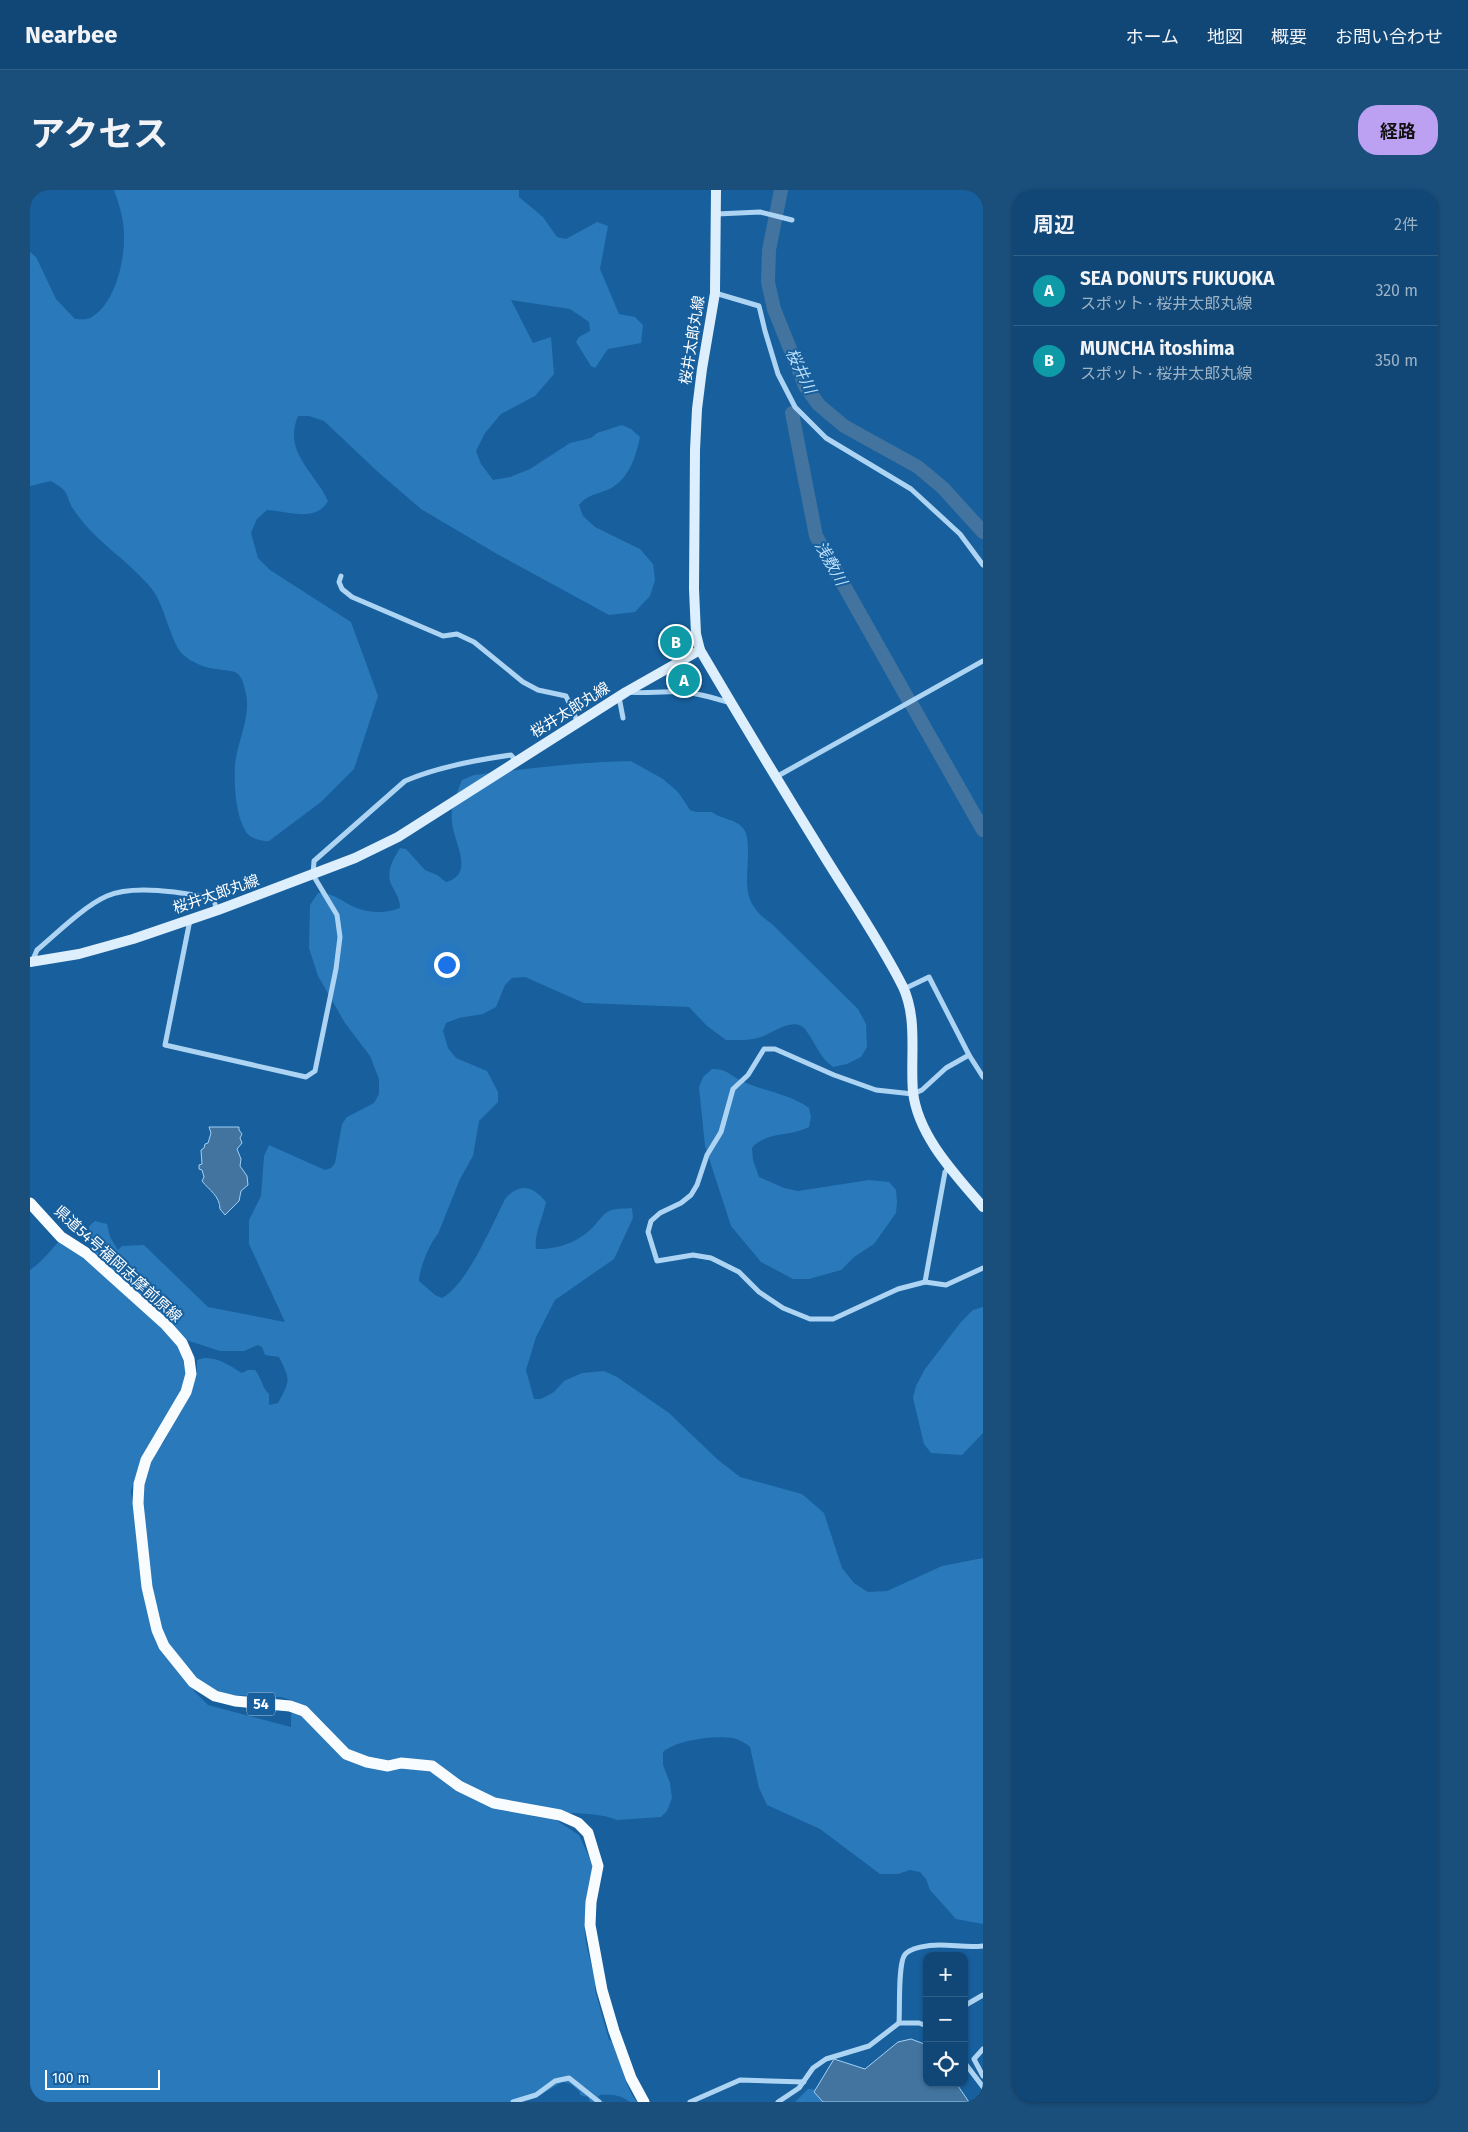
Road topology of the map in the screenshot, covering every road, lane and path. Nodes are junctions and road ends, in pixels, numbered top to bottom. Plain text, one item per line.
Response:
1 (716, 190) edge
2 (717, 214) junction
3 (792, 220) dead end
4 (716, 293) junction
5 (983, 565) edge
6 (341, 576) dead end
7 (700, 650) junction
8 (983, 661) edge
9 (623, 694) junction
10 (732, 703) junction
11 (623, 718) dead end
12 (578, 723) junction
13 (516, 761) junction
14 (776, 777) junction
15 (313, 875) junction
16 (218, 910) junction
17 (190, 920) junction
18 (31, 962) edge
19 (904, 989) junction
20 (969, 1055) junction
21 (983, 1077) edge
22 (913, 1094) junction
23 (950, 1166) junction
24 (30, 1203) edge
25 (983, 1207) edge
26 (983, 1268) edge
27 (925, 1282) junction
28 (983, 1946) edge
29 (983, 1996) edge
30 (968, 2004) edge
31 (899, 2023) junction
32 (923, 2024) edge
33 (983, 2049) edge
34 (968, 2067) edge
35 (983, 2076) edge
36 (804, 2082) junction
37 (983, 2087) edge
38 (513, 2102) edge
39 (599, 2102) edge
40 (644, 2102) edge
41 (690, 2102) edge
42 (778, 2102) edge

1 - 2 main road, 桜井太郎丸線
2 - 3 street
2 - 4 main road, 桜井太郎丸線
4 - 5 street
4 - 7 main road, 桜井太郎丸線
6 - 12 street
7 - 9 main road, 桜井太郎丸線
7 - 10 main road
8 - 14 street
9 - 10 street
9 - 11 street
9 - 12 main road, 桜井太郎丸線
10 - 14 main road
12 - 13 main road, 桜井太郎丸線
13 - 15 main road, 桜井太郎丸線
13 - 15 street
14 - 19 main road
15 - 16 main road, 桜井太郎丸線
15 - 17 street
16 - 17 main road, 桜井太郎丸線
16 - 18 street
17 - 18 main road, 桜井太郎丸線
19 - 20 street
19 - 22 main road
20 - 21 street
20 - 22 street
22 - 23 main road
22 - 27 street
23 - 25 main road
23 - 27 street
24 - 40 main road, 県道54号福岡志摩前原線 / 54
26 - 27 street
28 - 31 street
29 - 30 street
31 - 32 street
31 - 36 street
33 - 35 street
34 - 37 street
36 - 41 street
36 - 42 street
38 - 39 street

